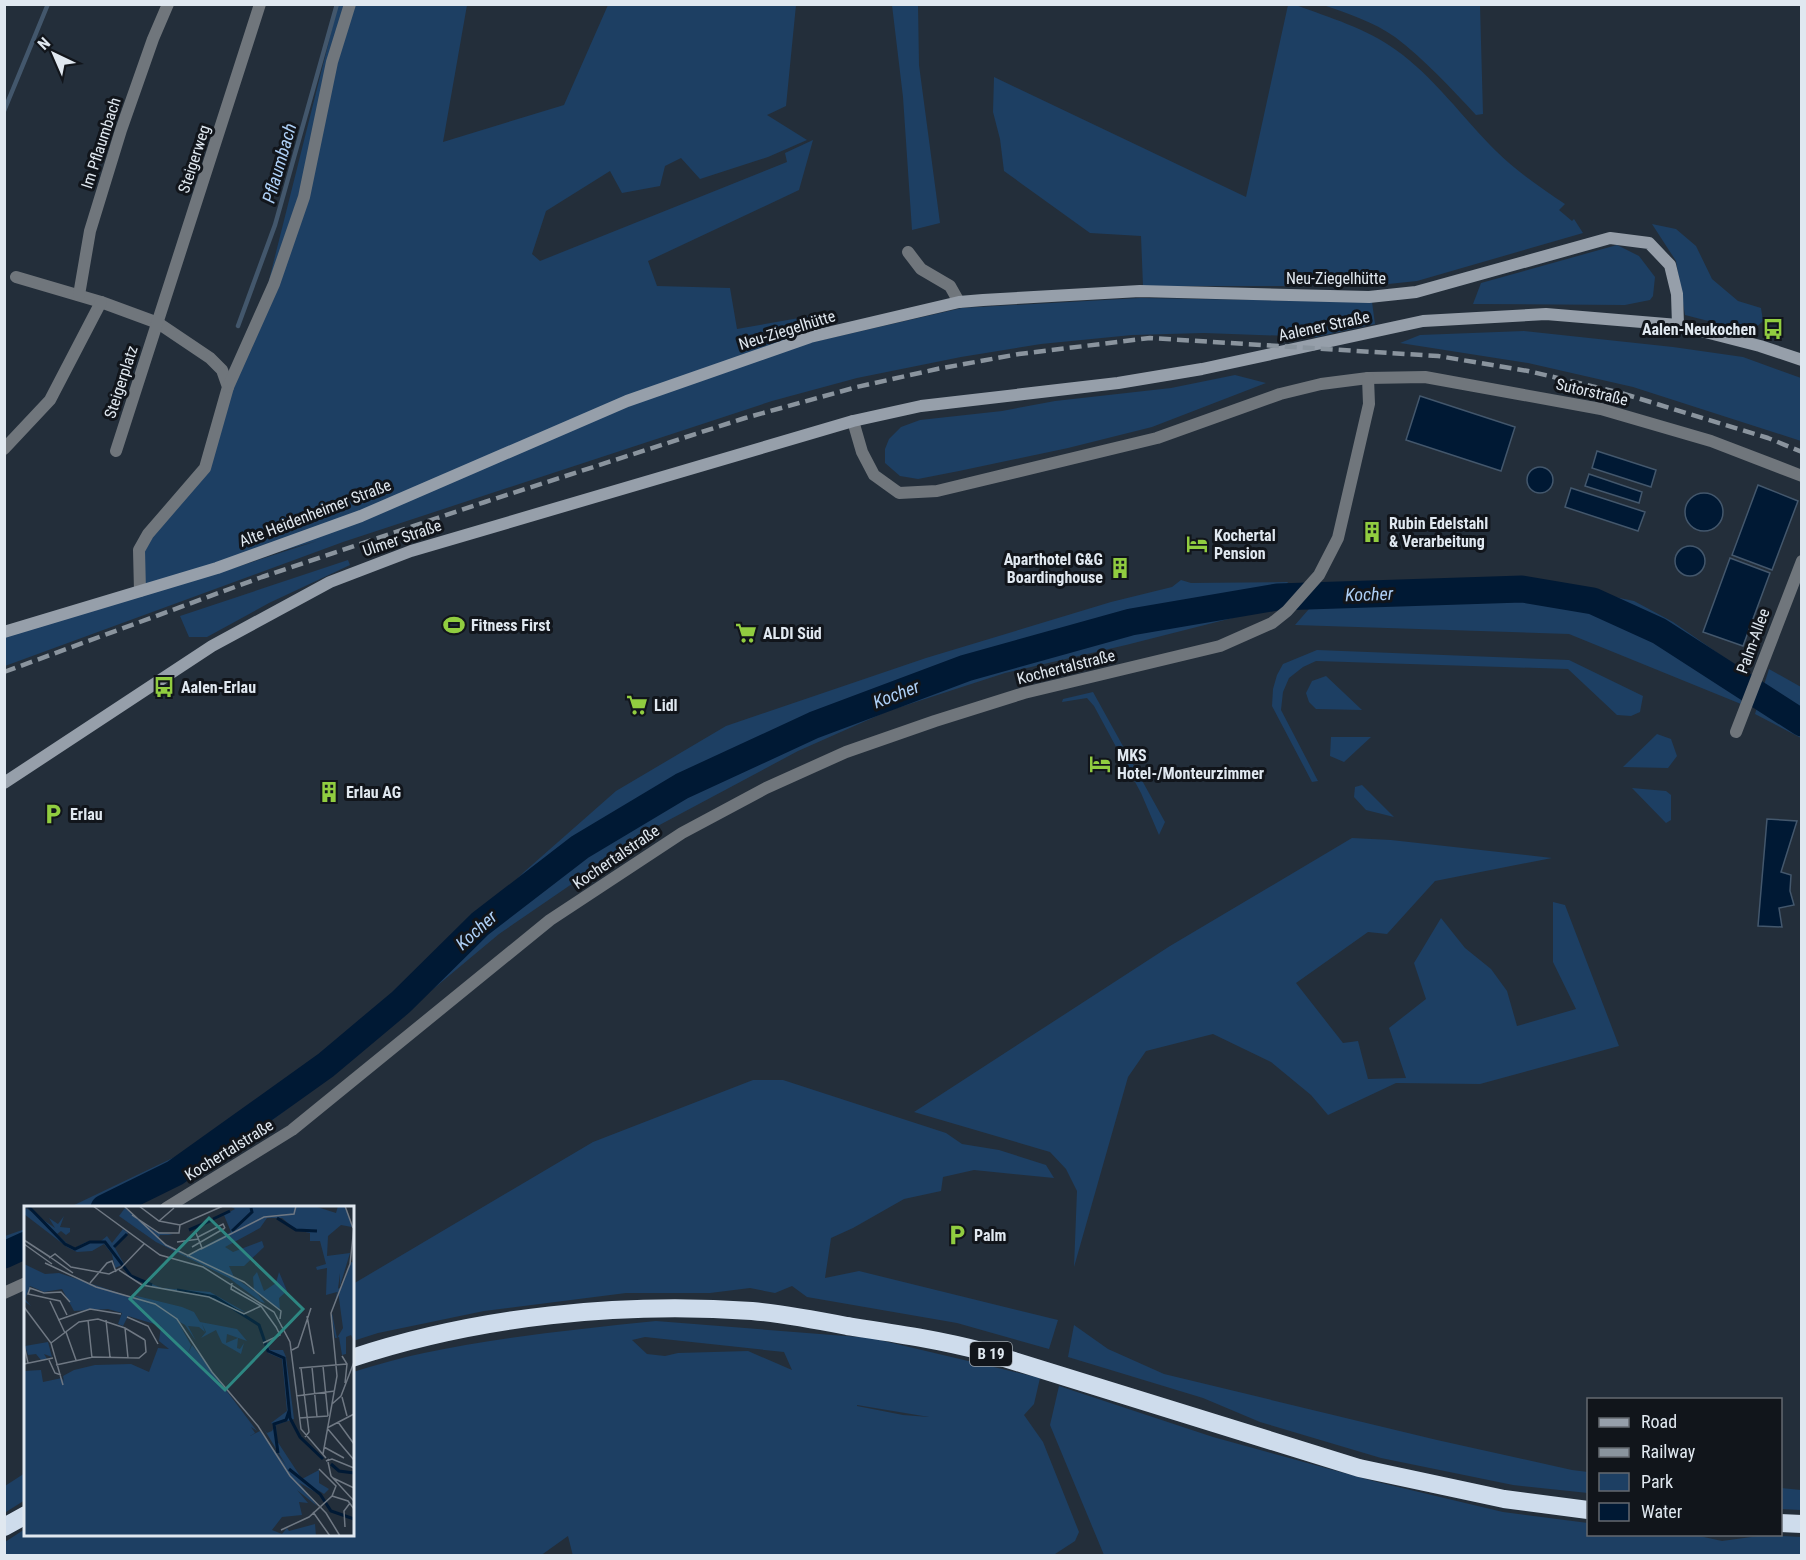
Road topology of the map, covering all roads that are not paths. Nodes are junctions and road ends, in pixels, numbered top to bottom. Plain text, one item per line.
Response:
1 (168, 4) edge
2 (261, 4) edge
3 (350, 4) edge
4 (908, 252) dead end
5 (16, 277) dead end
6 (79, 295) junction
7 (101, 302) junction
8 (959, 302) junction
9 (158, 322) junction
10 (1678, 326) junction
11 (1802, 360) edge
12 (1368, 378) junction
13 (228, 387) junction
14 (627, 401) joint
15 (853, 421) junction
16 (4, 449) edge
17 (116, 451) dead end
18 (1802, 476) edge
19 (1802, 561) edge
20 (140, 591) junction
21 (4, 632) edge
22 (1736, 732) dead end
23 (4, 783) edge
24 (169, 1206) edge
25 (24, 1284) edge
26 (4, 1293) edge
27 (354, 1357) edge
28 (1587, 1510) edge
29 (24, 1516) edge
30 (1782, 1523) edge
31 (1802, 1524) edge
32 (4, 1527) edge

1 - 6 street, Im Pflaumbach
2 - 9 street, Steigerweg
3 - 13 street
4 - 8 street
5 - 6 street
6 - 7 street
7 - 9 street
7 - 16 street
8 - 10 street, Neu-Ziegelhütte
8 - 14 street, Neu-Ziegelhütte
9 - 13 street
9 - 17 street, Steigerplatz
10 - 11 street, Aalener Straße
10 - 15 street, Aalener Straße
12 - 15 street
12 - 18 street, Sutorstraße
12 - 24 street, Kochertalstraße
13 - 20 street
14 - 20 street, Alte Heidenheimer Straße
15 - 23 street, Ulmer Straße
19 - 22 street, Palm-Allee
20 - 21 street, Alte Heidenheimer Straße
25 - 26 street
27 - 28 highway, B 19
29 - 32 highway
30 - 31 highway

